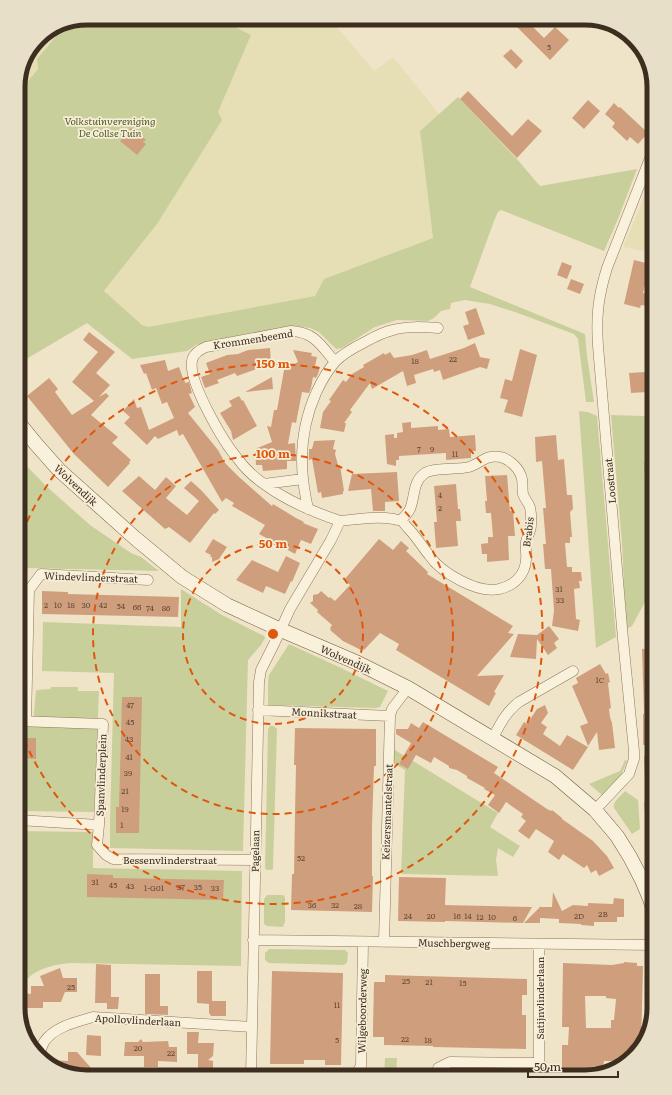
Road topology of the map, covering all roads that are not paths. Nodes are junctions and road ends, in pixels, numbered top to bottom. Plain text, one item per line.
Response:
1 (647, 166) edge
2 (438, 328) dead end
3 (335, 362) junction
4 (25, 431) edge
5 (303, 478) junction
6 (264, 484) junction
7 (308, 509) junction
8 (401, 520) junction
9 (340, 521) junction
10 (148, 580) dead end
11 (281, 630) junction
12 (25, 665) edge
13 (573, 671) dead end
14 (408, 688) junction
15 (258, 710) junction
16 (390, 716) junction
17 (25, 721) edge
18 (493, 738) junction
19 (595, 810) junction
20 (25, 820) edge
21 (99, 825) junction
22 (255, 860) junction
23 (647, 892) edge
24 (253, 940) junction
25 (363, 942) junction
26 (384, 942) junction
27 (539, 944) junction
28 (647, 944) edge
29 (252, 1027) junction
30 (41, 1050) edge
31 (540, 1063) junction
32 (251, 1070) edge
33 (358, 1070) edge
34 (438, 1070) edge
35 (540, 1070) edge

1 - 19 street, Loostraat
2 - 3 street
3 - 5 street
3 - 6 street, Krommenbeemd
4 - 11 street, Wolvendijk
5 - 6 street
5 - 7 street
6 - 7 street, Krommenbeemd
7 - 9 street, Krommenbeemd
8 - 8 street, Brabis
8 - 9 street
9 - 11 street
10 - 12 street, Windevlinderstraat
11 - 14 street, Wolvendijk
11 - 15 street, Pagelaan
13 - 18 street
14 - 16 street, Keizersmantelstraat
14 - 18 street, Wolvendijk
15 - 16 street, Monnikstraat
15 - 22 street, Pagelaan
16 - 26 street, Keizersmantelstraat
17 - 21 street, Spanvlinderplein
18 - 19 street, Wolvendijk
19 - 23 street, Wolvendijk
20 - 21 street
21 - 22 street, Bessenvlinderstraat
22 - 24 street, Pagelaan
24 - 25 street, Muschbergweg
24 - 29 street, Pagelaan
25 - 26 street, Muschbergweg
25 - 33 street, Wilgeboorderweg
26 - 27 street, Muschbergweg
27 - 28 street, Muschbergweg
27 - 31 street, Satijnvlinderlaan
29 - 30 street, Apollovlinderlaan
29 - 32 street, Pagelaan
31 - 34 street
31 - 35 street, Satijnvlinderlaan

